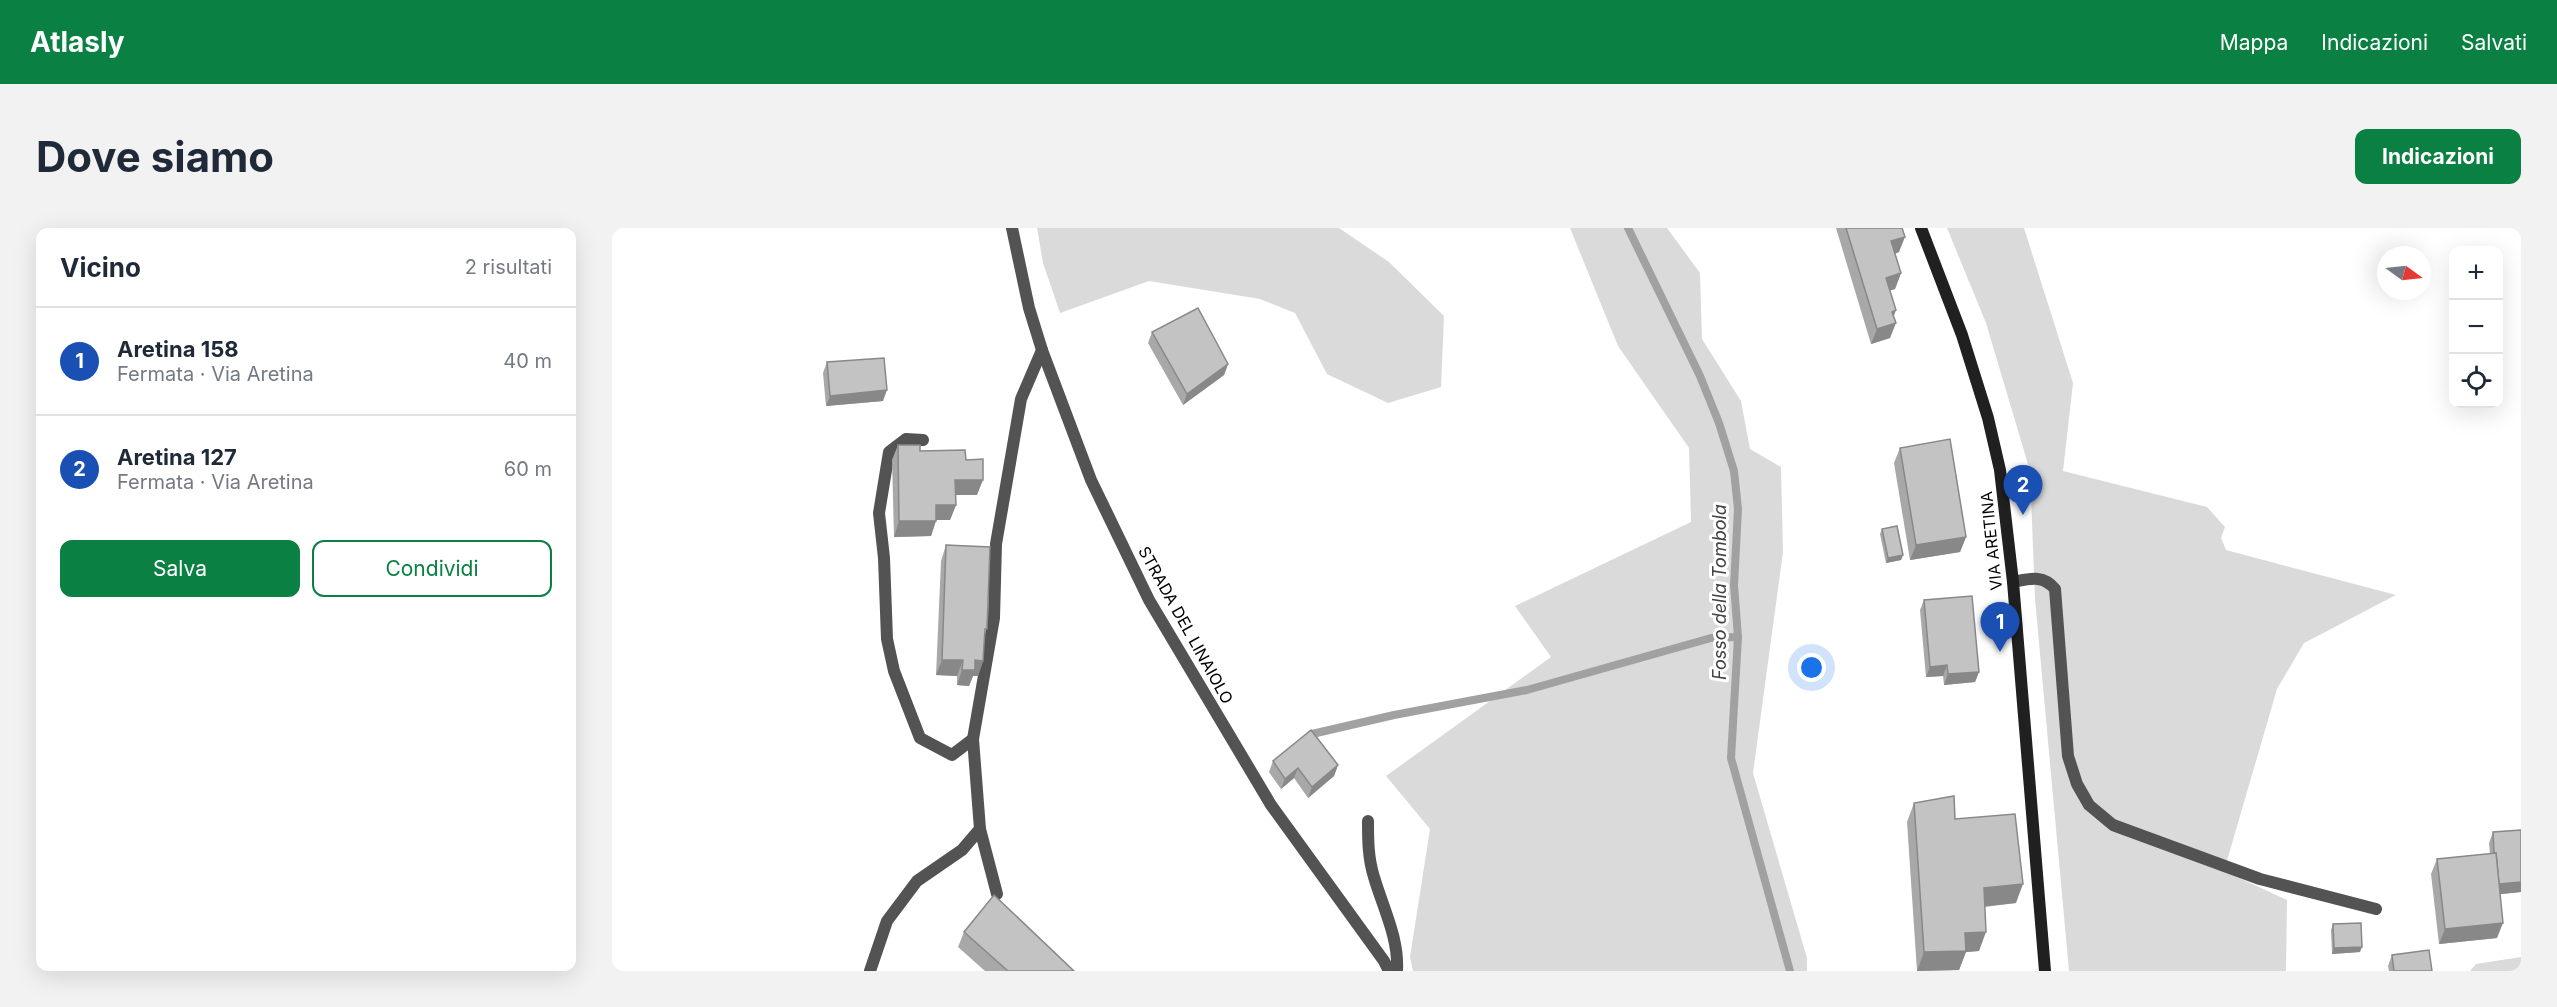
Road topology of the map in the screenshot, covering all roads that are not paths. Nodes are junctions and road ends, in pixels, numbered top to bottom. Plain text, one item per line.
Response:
1 (1012, 228) edge
2 (1921, 228) edge
3 (1042, 350) junction
4 (923, 440) dead end
5 (2013, 582) junction
6 (973, 739) junction
7 (1368, 821) dead end
8 (980, 829) junction
9 (997, 894) edge
10 (2376, 909) dead end
11 (870, 971) edge
12 (1389, 971) edge
13 (1397, 971) edge
14 (2045, 971) edge

1 - 3 street, STRADA DEL LINAIOLO
2 - 5 main road, VIA ARETINA
3 - 6 street
3 - 12 street, STRADA DEL LINAIOLO
4 - 6 street
5 - 10 street
5 - 14 main road, VIA ARETINA
6 - 8 street
7 - 13 street
8 - 9 street
8 - 11 street

